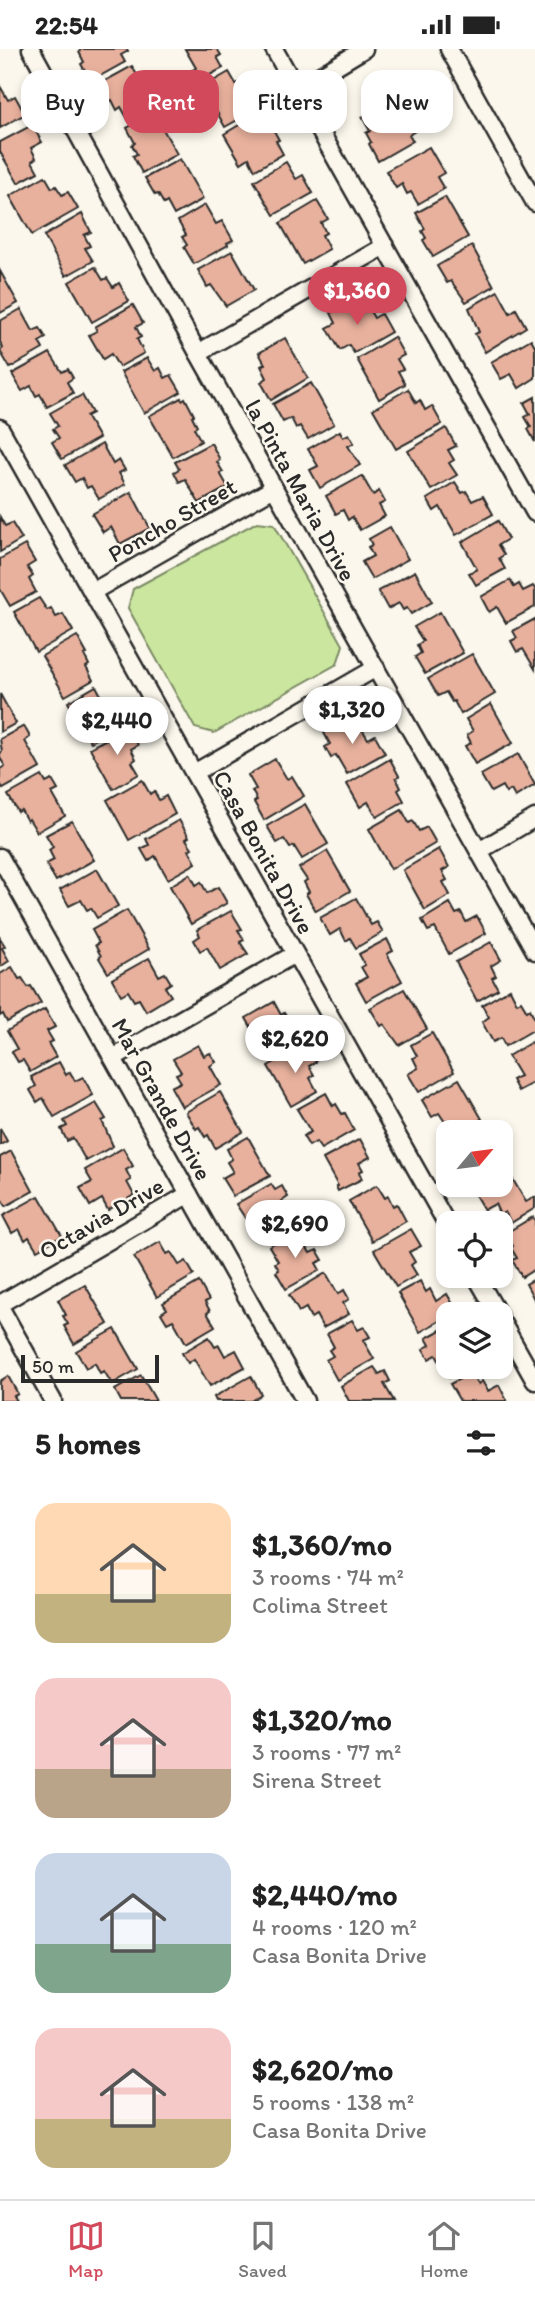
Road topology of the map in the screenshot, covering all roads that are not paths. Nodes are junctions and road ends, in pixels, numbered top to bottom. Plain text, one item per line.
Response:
1 (31, 49) edge
2 (274, 49) edge
3 (364, 49) edge
4 (449, 49) edge
5 (285, 70) edge
6 (329, 70) edge
7 (321, 133) edge
8 (535, 202) edge
9 (385, 246) junction
10 (198, 353) junction
11 (0, 428) edge
12 (274, 488) junction
13 (535, 513) edge
14 (92, 591) junction
15 (376, 668) junction
16 (194, 773) junction
17 (535, 818) edge
18 (478, 851) junction
19 (0, 857) edge
20 (535, 951) edge
21 (295, 954) junction
22 (113, 1058) junction
23 (189, 1194) junction
24 (440, 1211) edge
25 (0, 1305) edge
26 (513, 1342) edge
27 (535, 1381) edge
28 (52, 1401) edge
29 (305, 1401) edge

1 - 10 street, la Pinta Maria Drive
2 - 5 street
3 - 6 street
4 - 8 street
7 - 9 street
9 - 10 street
9 - 13 street
10 - 12 street, la Pinta Maria Drive
11 - 14 street, Casa Bonita Drive
12 - 14 street, Poncho Street
12 - 15 street, la Pinta Maria Drive
14 - 16 street, Casa Bonita Drive
15 - 16 street
15 - 18 street, la Pinta Maria Drive
16 - 21 street, Casa Bonita Drive
17 - 18 street
18 - 20 street, la Pinta Maria Drive
19 - 22 street, Mar Grande Drive
21 - 22 street
21 - 24 street, Casa Bonita Drive
22 - 23 street, Mar Grande Drive
23 - 25 street, Octavia Drive
23 - 29 street, Mar Grande Drive
25 - 28 street
26 - 27 street

